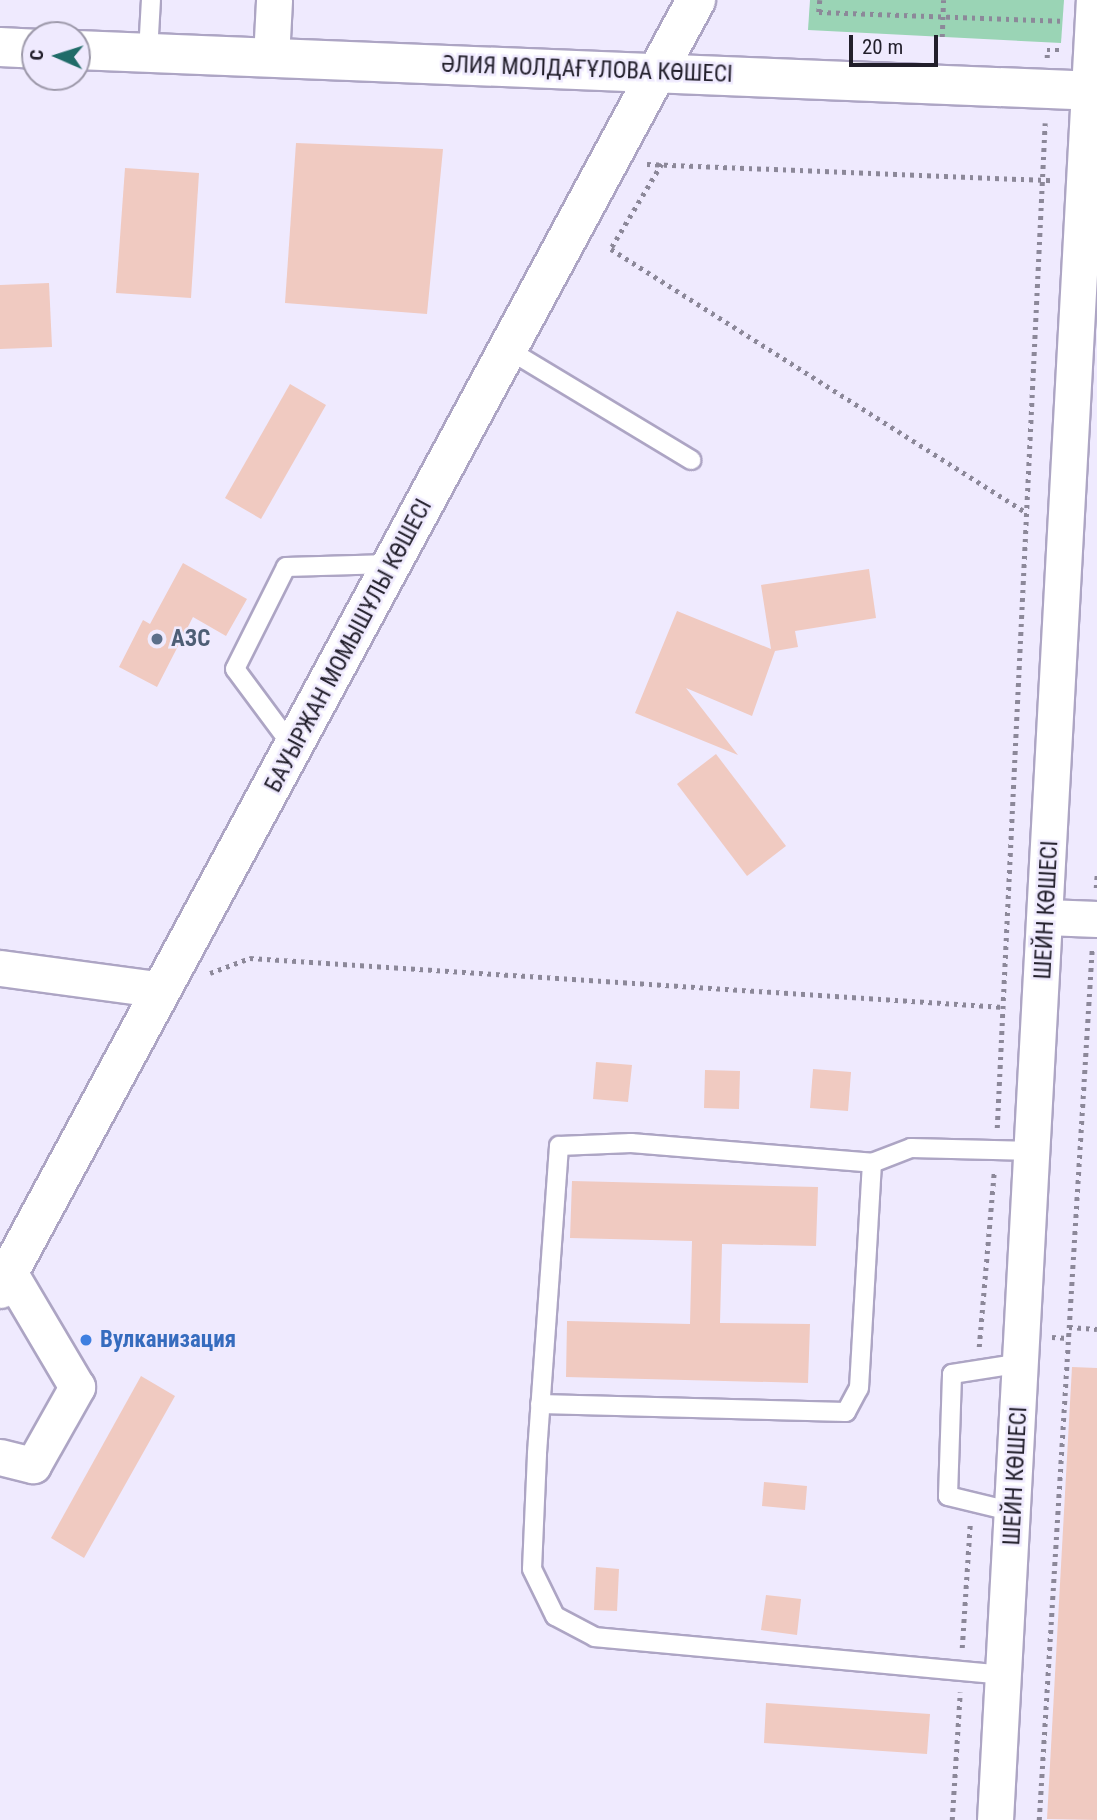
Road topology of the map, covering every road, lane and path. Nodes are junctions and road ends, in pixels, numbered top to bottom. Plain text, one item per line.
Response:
1 (151, 0) edge
2 (274, 0) edge
3 (695, 0) edge
4 (820, 0) edge
5 (943, 0) edge
6 (1079, 5) edge
7 (942, 18) junction
8 (942, 37) dead end
9 (0, 47) edge
10 (21, 48) edge
11 (1091, 50) junction
12 (91, 51) edge
13 (148, 53) junction
14 (271, 58) junction
15 (660, 73) junction
16 (1046, 89) junction
17 (1093, 91) edge
18 (1084, 179) junction
19 (1042, 180) junction
20 (509, 350) junction
21 (691, 460) dead end
22 (1026, 512) junction
23 (394, 564) junction
24 (294, 748) junction
25 (1097, 874) edge
26 (1046, 917) junction
27 (1096, 919) edge
28 (0, 968) edge
29 (162, 990) junction
30 (1003, 1007) junction
31 (996, 1150) junction
32 (1034, 1151) junction
33 (872, 1163) junction
34 (5, 1281) edge
35 (1069, 1327) junction
36 (1097, 1329) edge
37 (1022, 1363) junction
38 (978, 1370) junction
39 (540, 1404) junction
40 (0, 1457) edge
41 (971, 1502) junction
42 (1014, 1512) junction
43 (961, 1671) junction
44 (1004, 1675) junction
45 (951, 1820) edge
46 (995, 1820) edge
47 (1039, 1820) edge

1 - 13 lane
2 - 14 street
3 - 15 street, БАУЫРЖАН МОМЫШҰЛЫ КӨШЕСІ
4 - 7 path
5 - 7 path
6 - 7 path
6 - 11 street, ШЕЙН КӨШЕСІ
7 - 8 path
9 - 10 street
11 - 16 path
11 - 17 street, ШЕЙН КӨШЕСІ
12 - 13 street, ӘЛИЯ МОЛДАҒҰЛОВА КӨШЕСІ
13 - 14 street, ӘЛИЯ МОЛДАҒҰЛОВА КӨШЕСІ
14 - 15 street, ӘЛИЯ МОЛДАҒҰЛОВА КӨШЕСІ
15 - 16 street, ӘЛИЯ МОЛДАҒҰЛОВА КӨШЕСІ
15 - 20 street, БАУЫРЖАН МОМЫШҰЛЫ КӨШЕСІ
16 - 17 street, ӘЛИЯ МОЛДАҒҰЛОВА КӨШЕСІ
16 - 19 path
17 - 18 street, ШЕЙН КӨШЕСІ
18 - 19 path
18 - 26 street, ШЕЙН КӨШЕСІ
19 - 22 path
19 - 22 path
20 - 21 lane
20 - 23 street, БАУЫРЖАН МОМЫШҰЛЫ КӨШЕСІ
22 - 30 path
23 - 24 street, БАУЫРЖАН МОМЫШҰЛЫ КӨШЕСІ
23 - 24 lane
24 - 29 street, БАУЫРЖАН МОМЫШҰЛЫ КӨШЕСІ
25 - 27 path
26 - 27 street
26 - 32 street, ШЕЙН КӨШЕСІ
27 - 35 path
28 - 29 street
29 - 30 path
29 - 34 street, БАУЫРЖАН МОМЫШҰЛЫ КӨШЕСІ
30 - 31 path
31 - 32 lane
31 - 33 lane
31 - 38 path
32 - 37 street, ШЕЙН КӨШЕСІ
33 - 39 lane
33 - 39 lane
34 - 40 street
35 - 36 path
35 - 47 path
37 - 38 lane
37 - 42 street, ШЕЙН КӨШЕСІ
38 - 41 lane
39 - 43 lane
41 - 42 lane
41 - 43 path
42 - 44 street, ШЕЙН КӨШЕСІ
43 - 44 lane
43 - 45 path
44 - 46 street, ШЕЙН КӨШЕСІ

